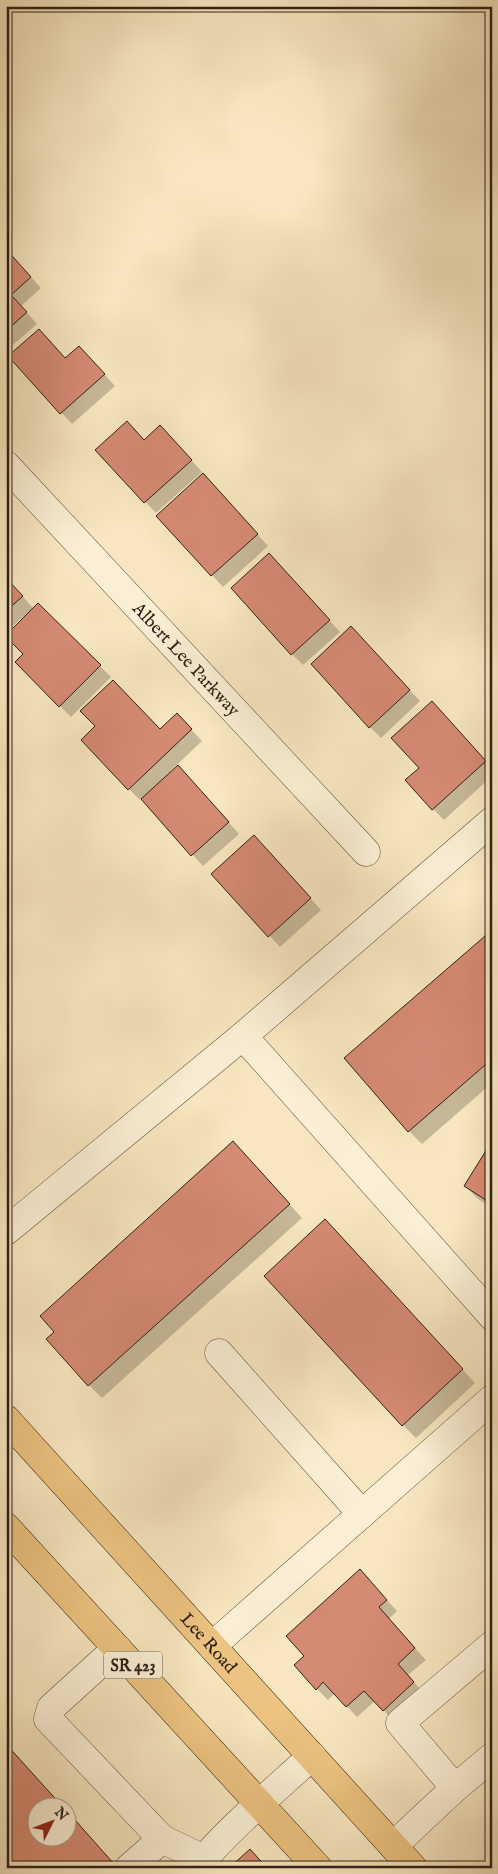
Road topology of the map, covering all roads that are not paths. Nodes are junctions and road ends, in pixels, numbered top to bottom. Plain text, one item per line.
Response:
1 (6, 465) edge
2 (492, 820) edge
3 (366, 852) dead end
4 (243, 1036) junction
5 (6, 1231) edge
6 (492, 1316) edge
7 (219, 1353) dead end
8 (492, 1399) edge
9 (6, 1419) edge
10 (362, 1514) junction
11 (6, 1527) edge
12 (492, 1645) edge
13 (212, 1646) junction
14 (117, 1648) junction
15 (312, 1756) junction
16 (492, 1757) edge
17 (455, 1788) junction
18 (260, 1804) junction
19 (162, 1839) junction
20 (393, 1846) junction
21 (200, 1863) edge
22 (129, 1868) edge
23 (318, 1868) edge
24 (413, 1868) edge

1 - 3 street, Albert Lee Parkway
2 - 4 street
4 - 5 street
4 - 6 street
7 - 10 street
8 - 10 street
9 - 13 main road, Lee Road
10 - 13 street
11 - 14 main road, SR 423
12 - 17 street
13 - 15 main road, Lee Road
14 - 18 main road, SR 423
14 - 19 street
15 - 18 street
15 - 20 main road, Lee Road
16 - 17 street
17 - 20 street
18 - 21 street
18 - 23 main road, SR 423
19 - 21 street
19 - 22 street
20 - 24 main road, Lee Road

